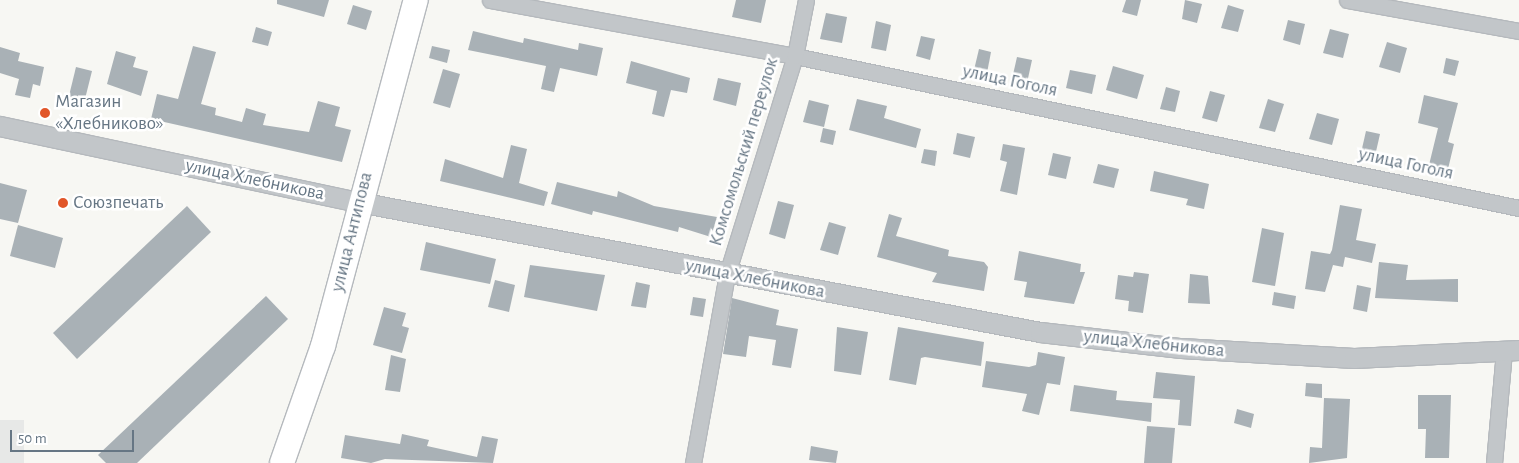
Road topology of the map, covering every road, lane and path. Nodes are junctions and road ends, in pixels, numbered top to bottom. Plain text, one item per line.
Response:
1 (416, 0) edge
2 (490, 0) edge
3 (806, 0) edge
4 (1347, 0) edge
5 (1519, 30) edge
6 (795, 56) junction
7 (0, 126) edge
8 (359, 202) junction
9 (1519, 208) edge
10 (727, 274) junction
11 (1511, 351) edge
12 (282, 463) edge
13 (693, 463) edge
14 (1494, 463) edge

1 - 8 main road, улица Антипова
2 - 6 street, улица Гоголя
3 - 6 street, Комсомольский переулок
4 - 5 street
6 - 9 street, улица Гоголя
6 - 10 street, Комсомольский переулок
7 - 8 street, улица Хлебникова
8 - 10 street, улица Хлебникова
8 - 12 main road, улица Антипова
10 - 11 street, улица Хлебникова
10 - 13 street, Комсомольский переулок
11 - 14 street

